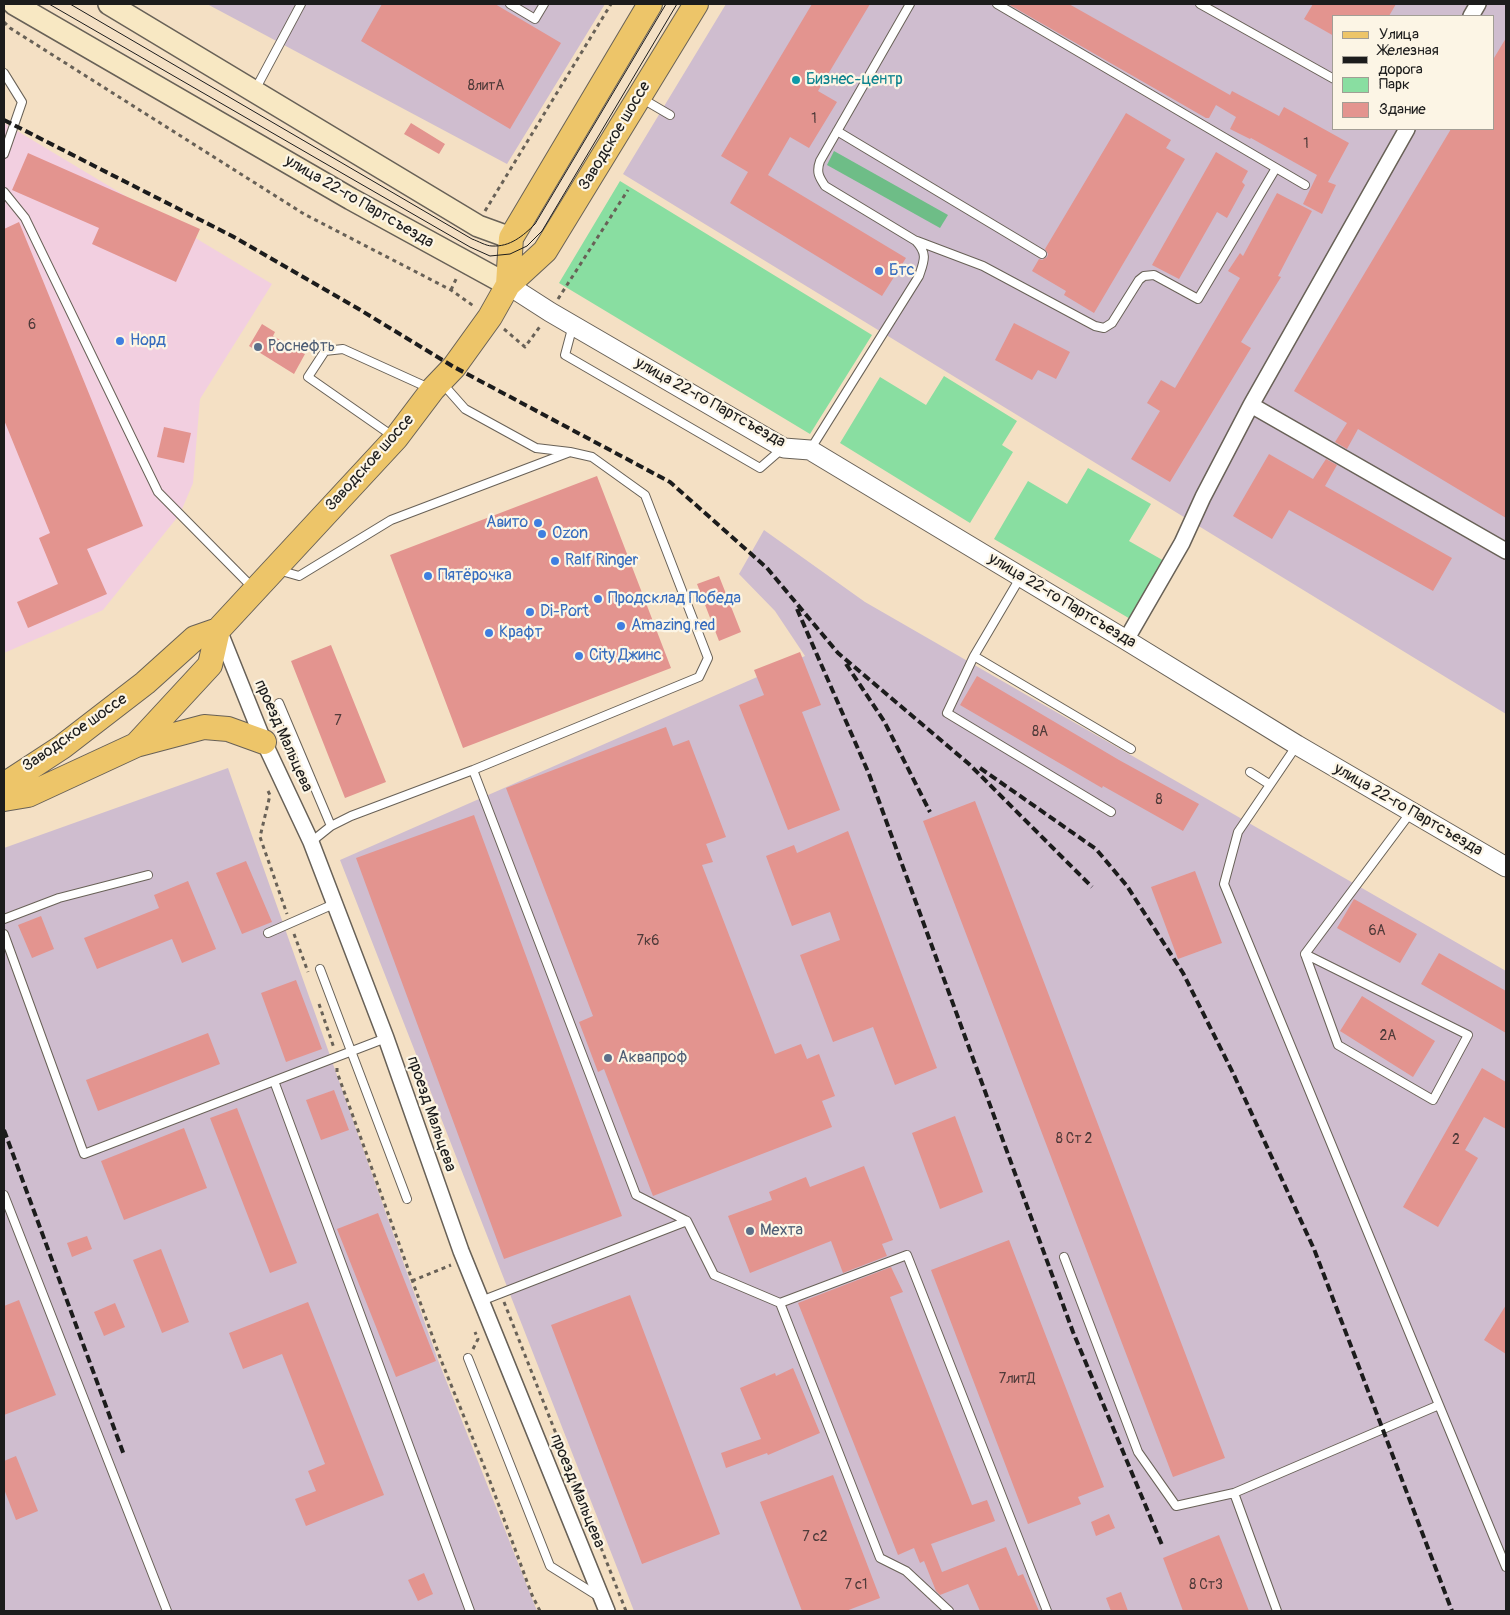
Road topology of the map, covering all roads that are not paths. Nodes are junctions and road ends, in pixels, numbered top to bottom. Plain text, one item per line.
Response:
1 (14, 4) edge
2 (110, 4) edge
3 (301, 4) edge
4 (510, 4) edge
5 (544, 4) edge
6 (650, 4) edge
7 (696, 4) edge
8 (910, 4) edge
9 (997, 4) edge
10 (1200, 4) edge
11 (1478, 4) edge
12 (1472, 15) edge
13 (4, 73) edge
14 (1332, 78) edge
15 (254, 91) junction
16 (639, 97) junction
17 (670, 115) dead end
18 (1406, 130) edge
19 (837, 132) junction
20 (4, 154) edge
21 (1276, 168) junction
22 (1305, 185) dead end
23 (4, 192) edge
24 (511, 238) junction
25 (912, 239) junction
26 (1042, 254) dead end
27 (508, 285) junction
28 (574, 325) junction
29 (437, 386) junction
30 (1251, 405) junction
31 (396, 438) junction
32 (784, 448) junction
33 (810, 450) junction
34 (570, 452) junction
35 (1506, 551) edge
36 (274, 569) junction
37 (1021, 576) junction
38 (254, 590) junction
39 (218, 630) junction
40 (1126, 640) junction
41 (974, 656) junction
42 (279, 703) dead end
43 (264, 742) junction
44 (136, 745) junction
45 (1296, 745) junction
46 (1131, 749) dead end
47 (473, 770) junction
48 (1250, 772) dead end
49 (1269, 784) junction
50 (6, 785) edge
51 (1111, 812) dead end
52 (1411, 812) junction
53 (331, 826) junction
54 (311, 842) junction
55 (1506, 867) edge
56 (148, 876) dead end
57 (334, 904) junction
58 (4, 919) edge
59 (268, 933) dead end
60 (4, 934) edge
61 (1305, 954) junction
62 (320, 969) dead end
63 (386, 1038) junction
64 (352, 1051) junction
65 (274, 1081) junction
66 (4, 1194) edge
67 (407, 1199) dead end
68 (687, 1221) junction
69 (1064, 1257) dead end
70 (481, 1301) junction
71 (780, 1303) junction
72 (468, 1358) dead end
73 (1439, 1405) junction
74 (1234, 1493) junction
75 (1506, 1567) edge
76 (604, 1605) edge
77 (167, 1611) edge
78 (470, 1611) edge
79 (949, 1611) edge
80 (1047, 1611) edge
81 (1277, 1611) edge

1 - 27 main road, улица 22-го Партсъезда
2 - 15 main road
3 - 15 lane
4 - 5 lane
6 - 24 main road, Заводское шоссе
7 - 16 main road, Заводское шоссе
8 - 19 lane
9 - 21 lane
10 - 14 lane
11 - 12 street
13 - 20 lane
15 - 24 main road
16 - 17 lane
16 - 27 main road, Заводское шоссе
18 - 30 street
19 - 25 lane
19 - 26 lane
21 - 22 lane
21 - 25 lane
23 - 38 lane
24 - 27 main road, Заводское шоссе
25 - 33 lane
27 - 28 street, улица 22-го Партсъезда
27 - 29 main road, Заводское шоссе
28 - 32 street, улица 22-го Партсъезда
28 - 32 lane
29 - 31 main road, Заводское шоссе
29 - 31 lane
29 - 34 lane
30 - 35 street
30 - 40 street
31 - 36 main road, Заводское шоссе
32 - 33 street, улица 22-го Партсъезда
33 - 37 street, улица 22-го Партсъезда
34 - 36 lane
34 - 47 lane
36 - 38 main road, Заводское шоссе
37 - 40 street, улица 22-го Партсъезда
37 - 41 lane
38 - 39 main road, Заводское шоссе
39 - 43 street, проезд Мальцева
39 - 44 main road, Заводское шоссе
39 - 50 main road, Заводское шоссе
40 - 45 street, улица 22-го Партсъезда
41 - 46 lane
41 - 51 lane
42 - 53 lane
43 - 44 main road
43 - 54 street, проезд Мальцева
44 - 50 main road, Заводское шоссе
45 - 49 lane
45 - 52 street, улица 22-го Партсъезда
47 - 53 lane
47 - 68 lane
48 - 49 lane
49 - 73 lane
52 - 55 street, улица 22-го Партсъезда
52 - 61 lane
53 - 54 lane
54 - 57 street, проезд Мальцева
56 - 58 lane
57 - 59 lane
57 - 63 street, проезд Мальцева
60 - 65 lane
61 - 61 lane
62 - 64 lane
63 - 64 lane
63 - 70 street, проезд Мальцева
64 - 65 lane
64 - 67 lane
65 - 78 lane
66 - 77 lane
68 - 70 lane
68 - 71 lane
69 - 74 lane
70 - 76 street, проезд Мальцева
71 - 79 lane
71 - 80 lane
72 - 76 lane
73 - 74 lane
73 - 75 lane
74 - 81 lane

